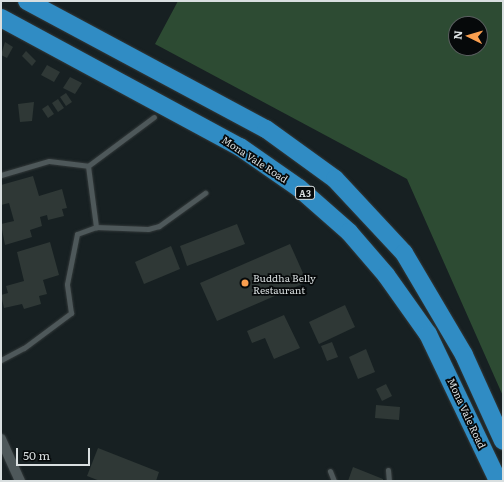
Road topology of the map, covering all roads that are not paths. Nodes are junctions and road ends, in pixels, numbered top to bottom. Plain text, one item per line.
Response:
1 (27, 1) edge
2 (1, 18) edge
3 (154, 117) dead end
4 (88, 166) junction
5 (1, 175) edge
6 (205, 193) dead end
7 (96, 227) junction
8 (1, 360) edge
9 (1, 439) edge
10 (503, 441) edge
11 (388, 470) dead end
12 (330, 472) dead end
13 (20, 481) edge
14 (334, 481) edge
15 (389, 481) edge
16 (498, 481) edge

1 - 10 highway, Mona Vale Road
2 - 16 highway, Mona Vale Road / A3
3 - 4 lane
4 - 5 lane
4 - 7 lane
6 - 7 lane
7 - 8 lane
9 - 13 street
11 - 15 lane
12 - 14 lane

